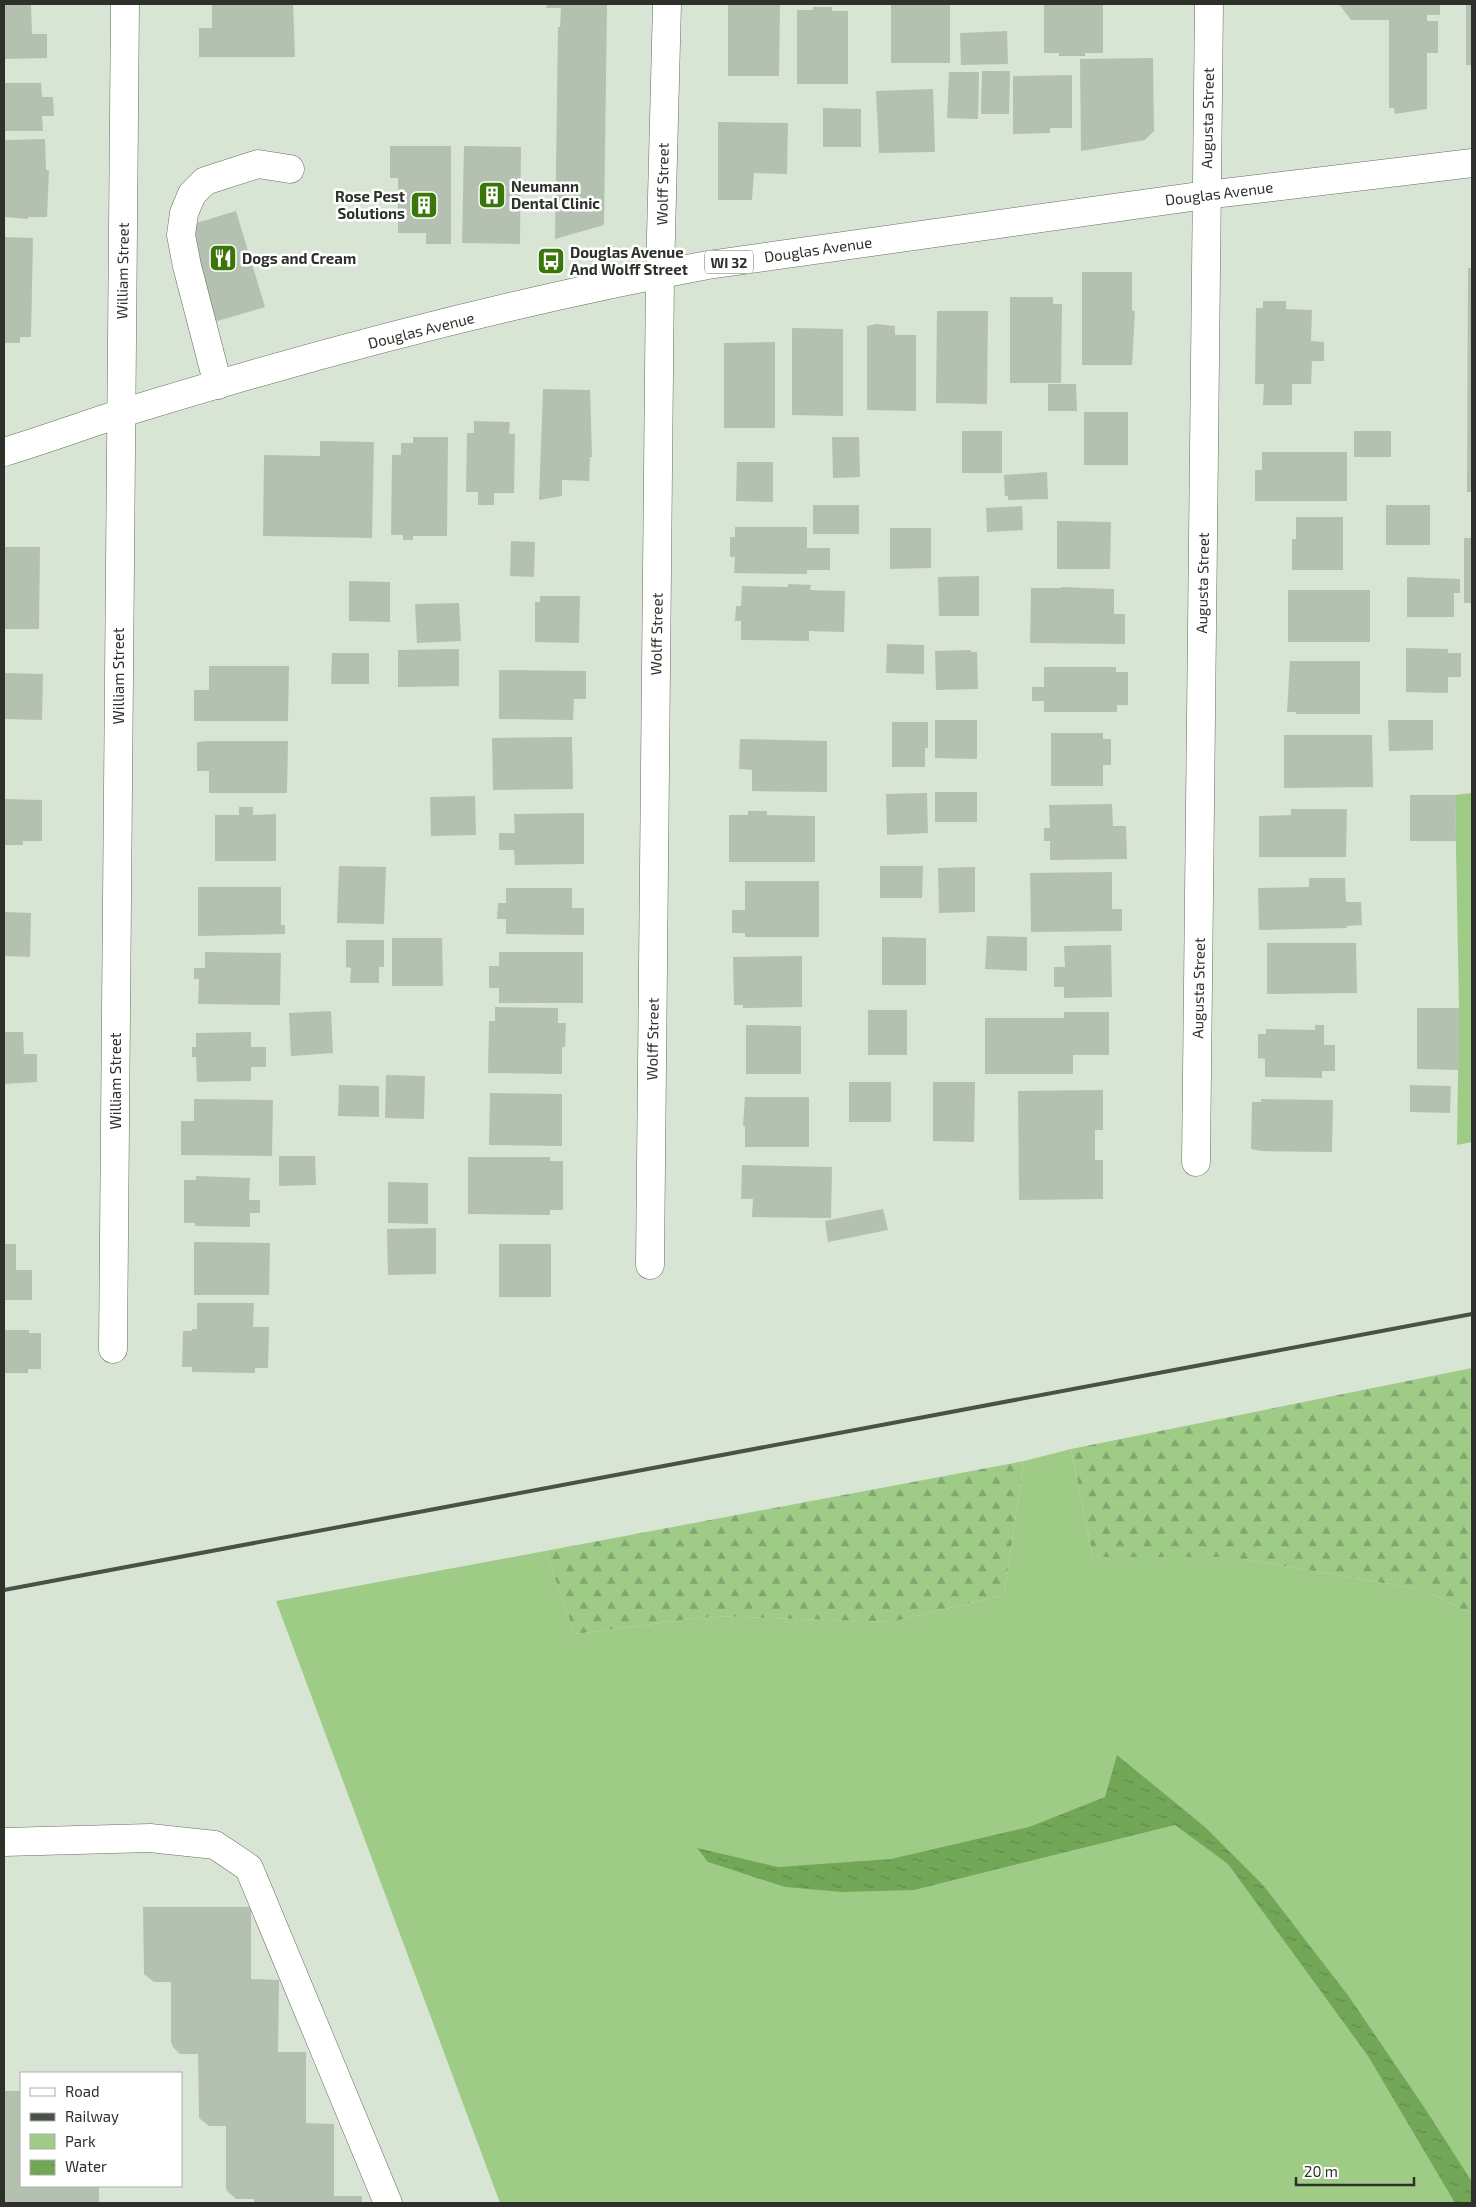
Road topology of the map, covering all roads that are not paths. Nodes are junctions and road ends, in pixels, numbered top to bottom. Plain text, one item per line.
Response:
1 (125, 4) edge
2 (666, 4) edge
3 (1209, 4) edge
4 (1472, 163) edge
5 (290, 169) dead end
6 (1206, 194) junction
7 (660, 274) junction
8 (218, 386) junction
9 (120, 414) junction
10 (4, 452) edge
11 (1196, 1162) dead end
12 (650, 1265) dead end
13 (113, 1349) dead end
14 (4, 1842) edge
15 (388, 2203) edge

1 - 9 street, William Street
2 - 7 street, Wolff Street
3 - 6 street, Augusta Street
4 - 6 street, Douglas Avenue / WI 32
5 - 8 street
6 - 7 street, Douglas Avenue / WI 32
6 - 11 street, Augusta Street
7 - 8 street, Douglas Avenue / WI 32
7 - 12 street, Wolff Street
8 - 9 street, Douglas Avenue / WI 32
9 - 10 street, Douglas Avenue / WI 32
9 - 13 street, William Street
14 - 15 street

